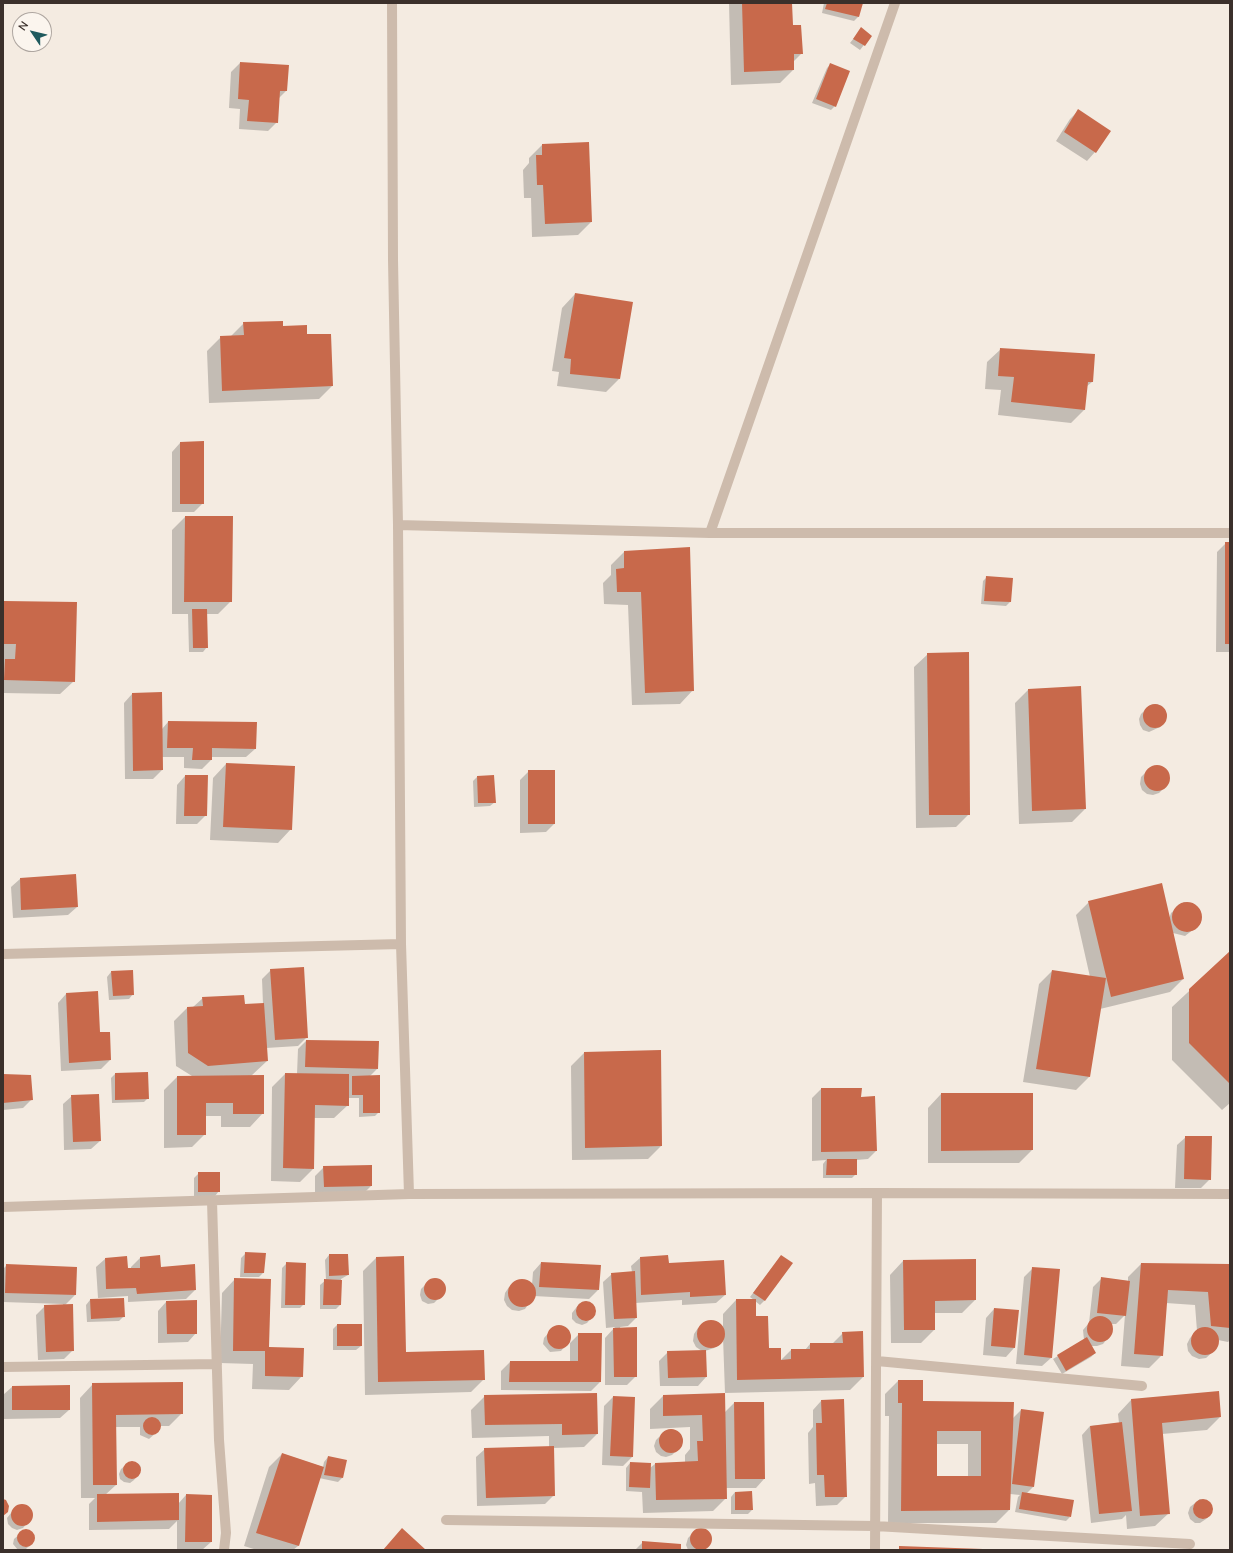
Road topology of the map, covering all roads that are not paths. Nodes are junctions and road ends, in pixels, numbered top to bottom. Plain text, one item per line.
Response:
1 (392, 3) edge
2 (895, 3) edge
3 (398, 525) junction
4 (710, 533) junction
5 (1230, 533) edge
6 (401, 944) junction
7 (3, 954) edge
8 (877, 1192) junction
9 (409, 1194) junction
10 (1230, 1194) edge
11 (212, 1200) junction
12 (3, 1207) edge
13 (876, 1361) junction
14 (217, 1364) junction
15 (3, 1367) edge
16 (1142, 1386) dead end
17 (446, 1520) dead end
18 (875, 1526) junction
19 (1190, 1544) dead end
20 (224, 1550) edge
21 (875, 1550) edge

1 - 3 street
2 - 4 street
3 - 4 street
3 - 6 street
4 - 5 street
6 - 7 street
6 - 9 street
8 - 9 street
8 - 10 street
8 - 13 street
9 - 11 street
11 - 12 street
11 - 14 street
13 - 16 street
13 - 18 street
14 - 15 street
14 - 20 street
17 - 18 street
18 - 19 street
18 - 21 street

